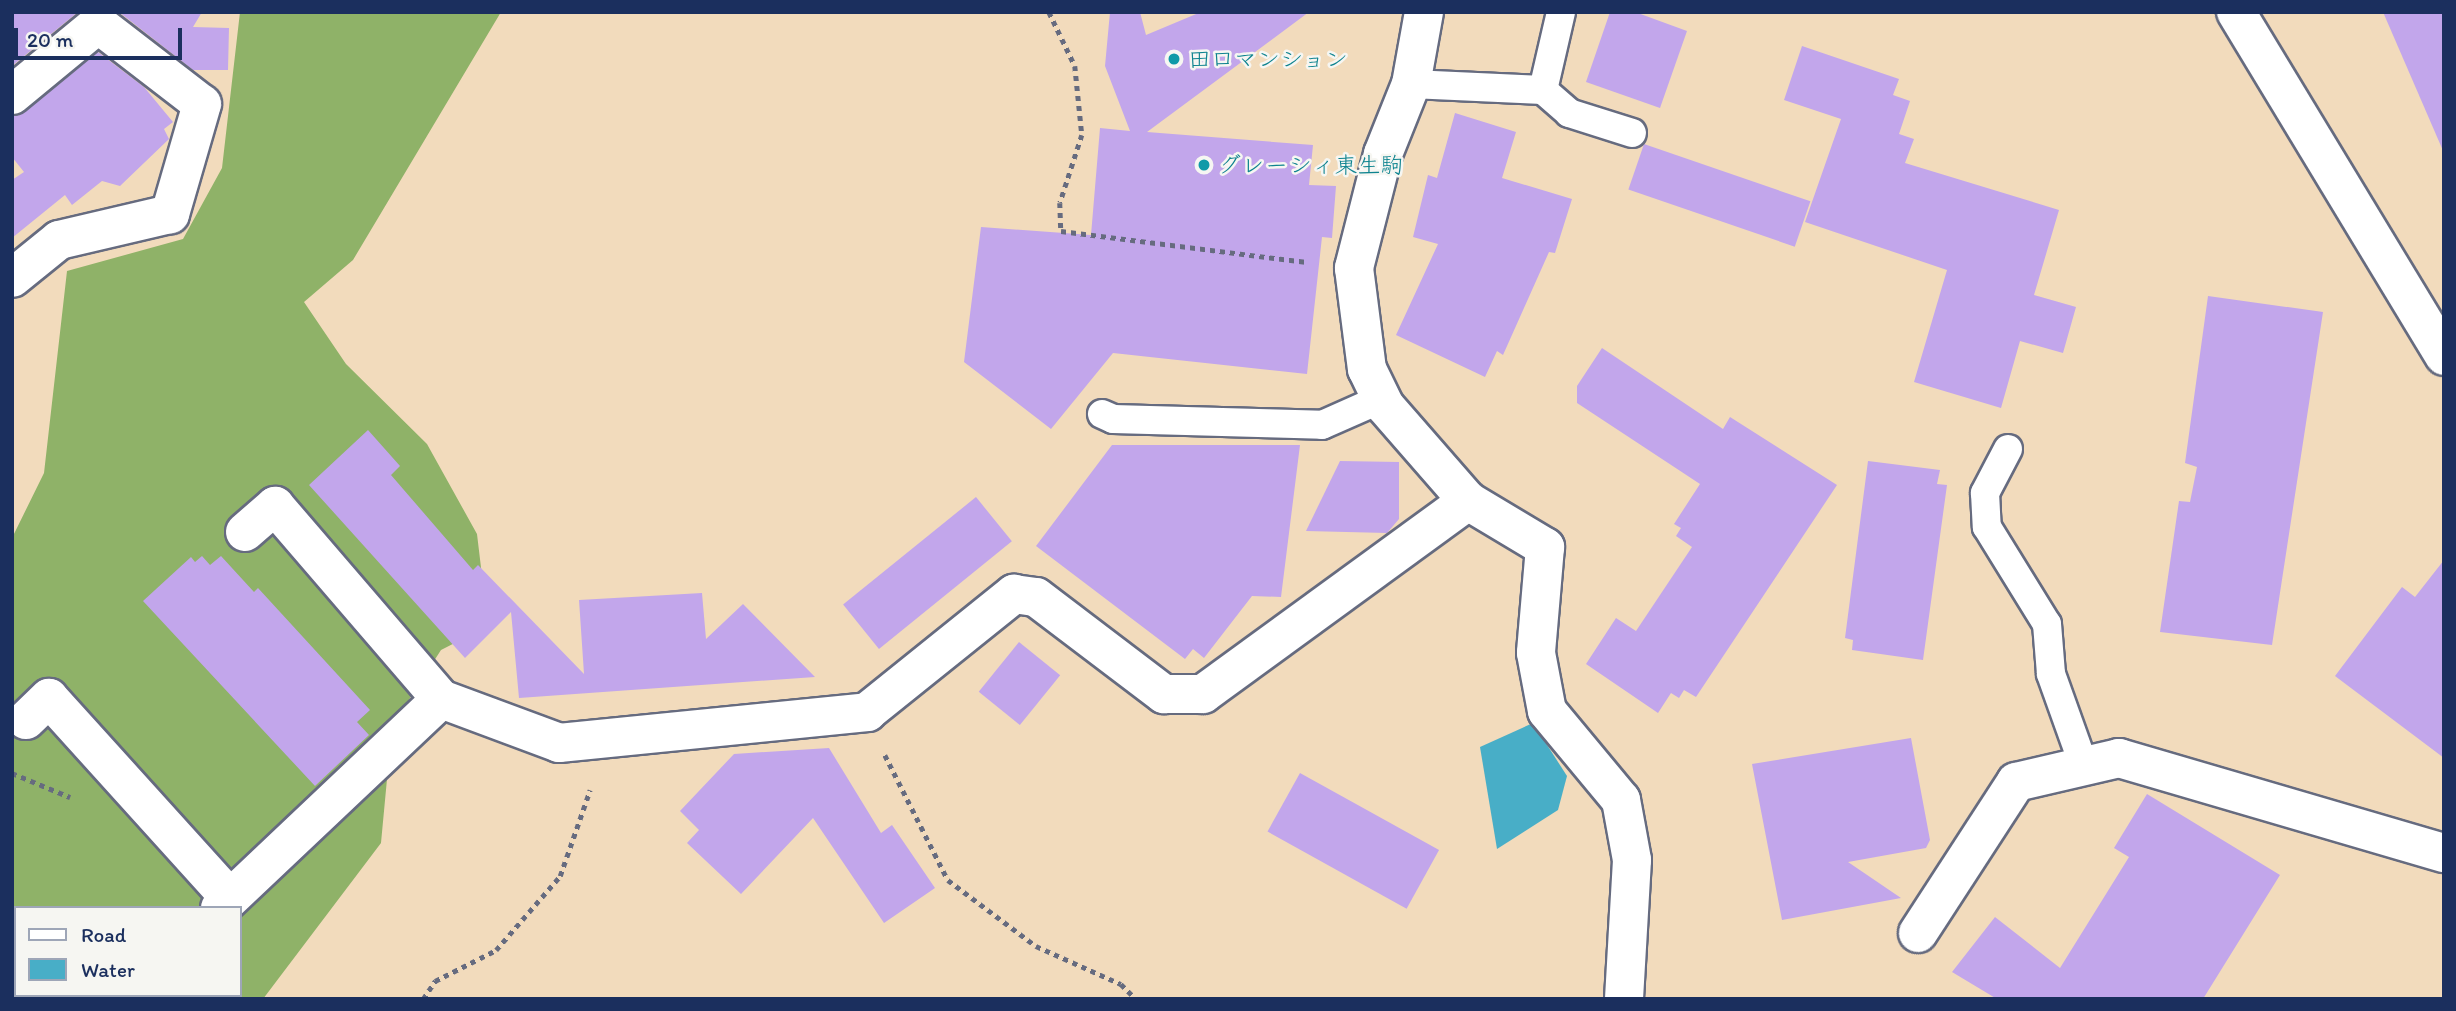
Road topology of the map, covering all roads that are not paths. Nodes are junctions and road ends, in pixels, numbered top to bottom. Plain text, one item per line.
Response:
1 (1424, 12) edge
2 (1561, 12) edge
3 (2236, 12) edge
4 (1411, 84) junction
5 (1543, 90) junction
6 (12, 95) edge
7 (1632, 133) dead end
8 (12, 278) edge
9 (2444, 356) edge
10 (1381, 400) junction
11 (1102, 414) dead end
12 (2008, 449) dead end
13 (1468, 501) junction
14 (246, 532) dead end
15 (441, 699) junction
16 (26, 720) dead end
17 (2084, 766) junction
18 (2444, 853) edge
19 (224, 902) edge
20 (1918, 933) dead end
21 (1624, 999) edge

1 - 4 street
2 - 5 lane
3 - 9 street
4 - 5 lane
4 - 10 street
5 - 7 lane
6 - 8 street
10 - 11 lane
10 - 13 street
12 - 17 lane
13 - 15 street
13 - 21 street
14 - 15 street
15 - 19 street
16 - 19 street
17 - 18 street
17 - 20 street

